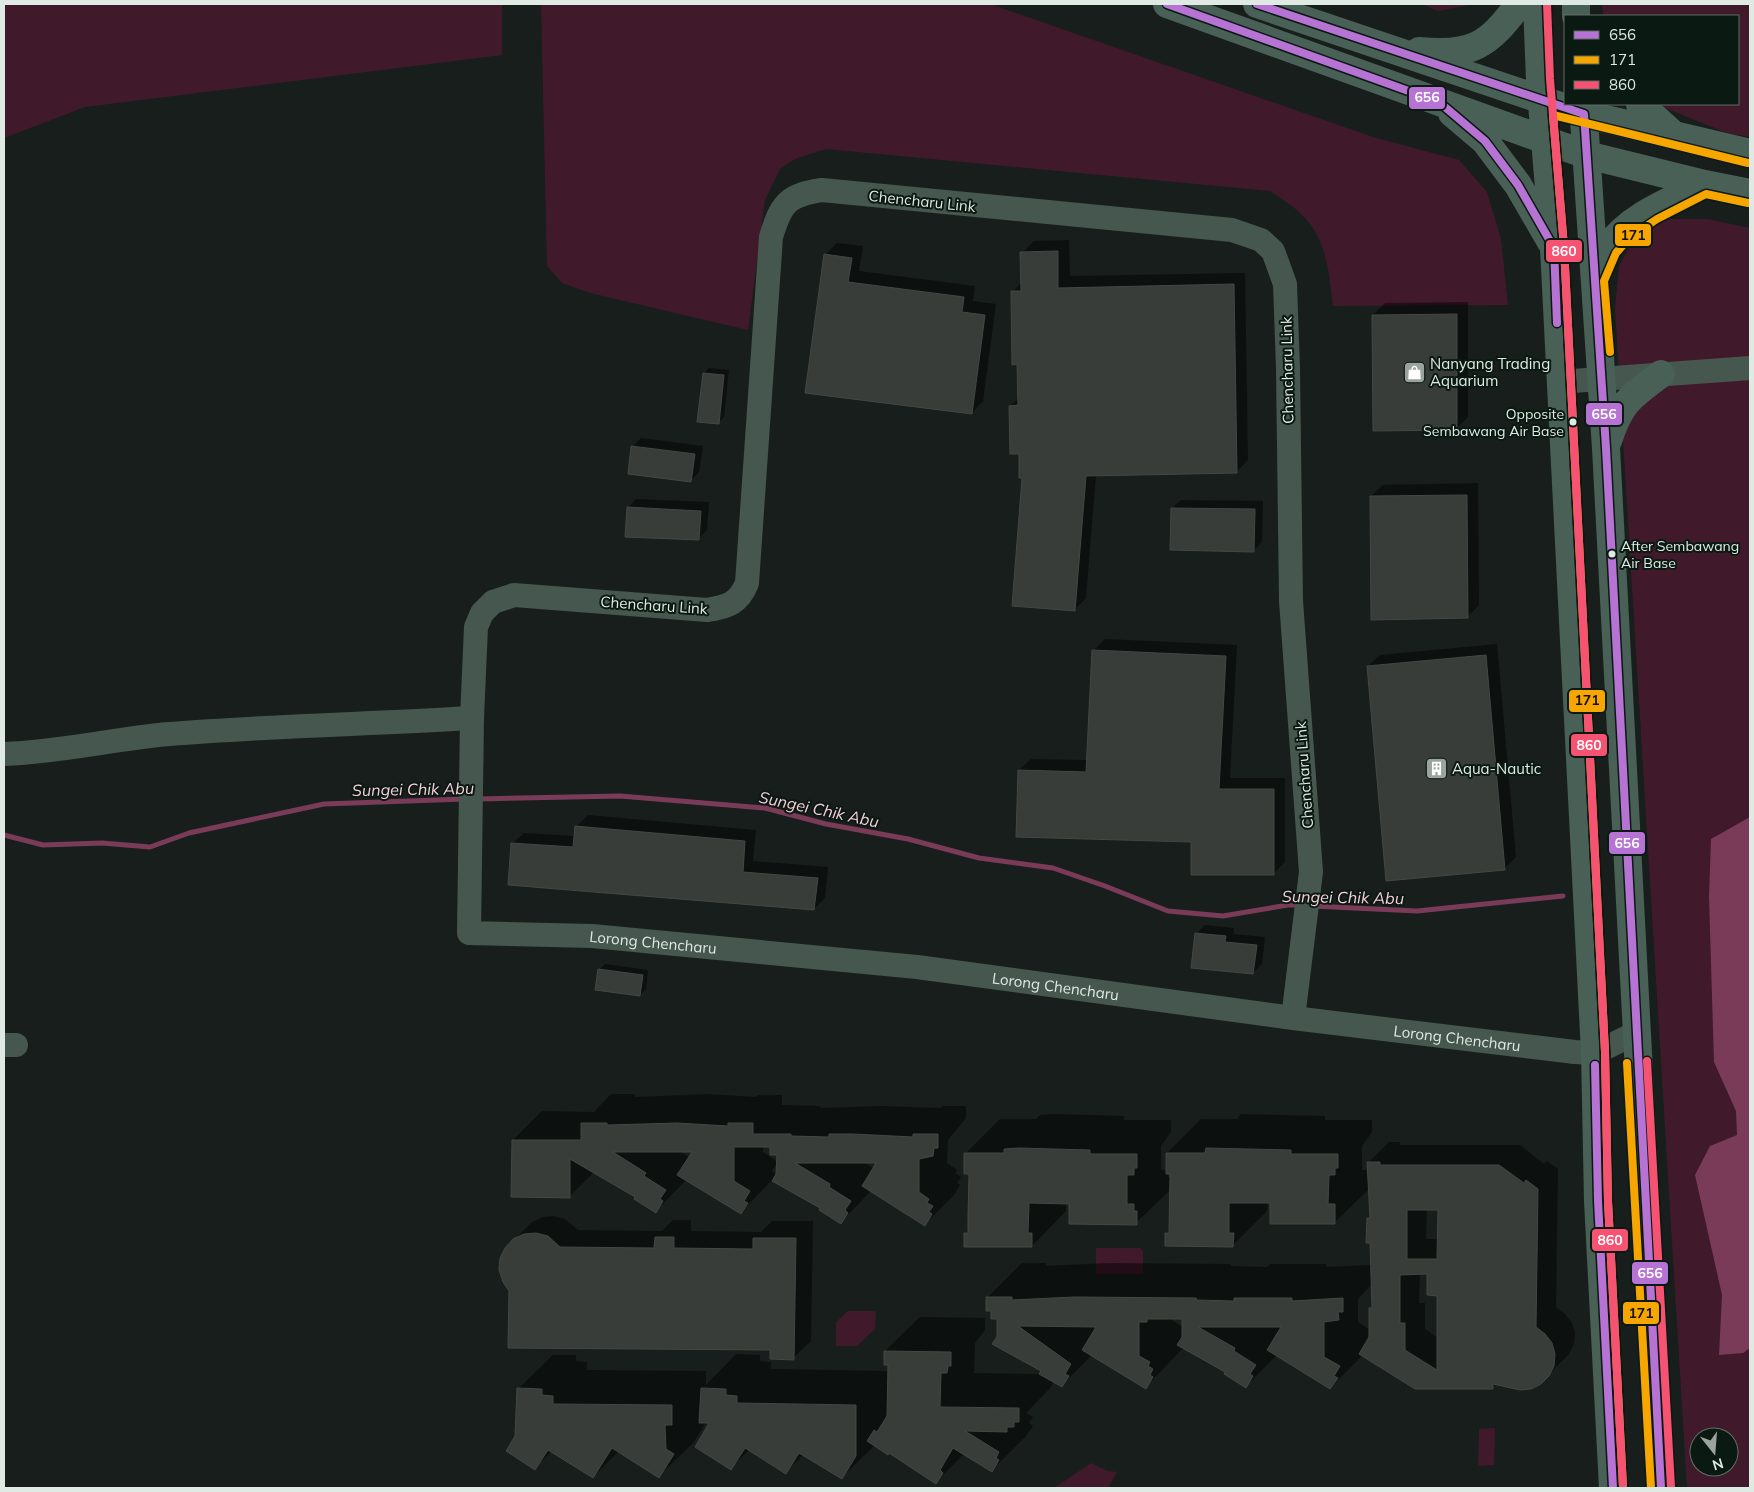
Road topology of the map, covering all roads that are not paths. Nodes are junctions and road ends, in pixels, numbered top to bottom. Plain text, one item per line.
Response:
1 (1166, 4) edge
2 (1257, 4) edge
3 (1519, 4) edge
4 (1537, 4) edge
5 (1386, 47) junction
6 (1542, 101) junction
7 (1439, 102) junction
8 (1641, 105) edge
9 (1584, 109) edge
10 (1677, 137) junction
11 (1546, 140) junction
12 (1750, 153) edge
13 (1588, 155) junction
14 (1705, 184) junction
15 (1750, 193) edge
16 (1554, 248) junction
17 (1594, 279) junction
18 (1750, 368) edge
19 (1661, 374) junction
20 (1602, 379) junction
21 (1559, 382) junction
22 (1606, 448) junction
23 (472, 718) junction
24 (4, 754) edge
25 (469, 933) joint
26 (1293, 1018) junction
27 (1636, 1033) junction
28 (1595, 1053) junction
29 (1613, 1488) edge
30 (1661, 1488) edge

1 - 7 main road
2 - 5 main road
3 - 5 main road
4 - 6 main road
5 - 6 main road
6 - 9 main road
6 - 11 main road
7 - 11 main road
7 - 16 main road
8 - 10 main road
9 - 10 main road
9 - 13 main road
10 - 12 main road
11 - 13 main road
11 - 16 main road
13 - 14 main road
13 - 17 main road
14 - 15 main road
14 - 17 main road
16 - 21 main road
17 - 20 main road
18 - 19 street
19 - 20 street
19 - 22 main road
20 - 21 street
20 - 22 main road
21 - 28 main road
22 - 27 main road
23 - 24 street
23 - 25 street, Chencharu Link
23 - 26 street, Chencharu Link
25 - 26 street, Lorong Chencharu
26 - 28 street, Lorong Chencharu
27 - 28 street
27 - 30 main road
28 - 29 main road

